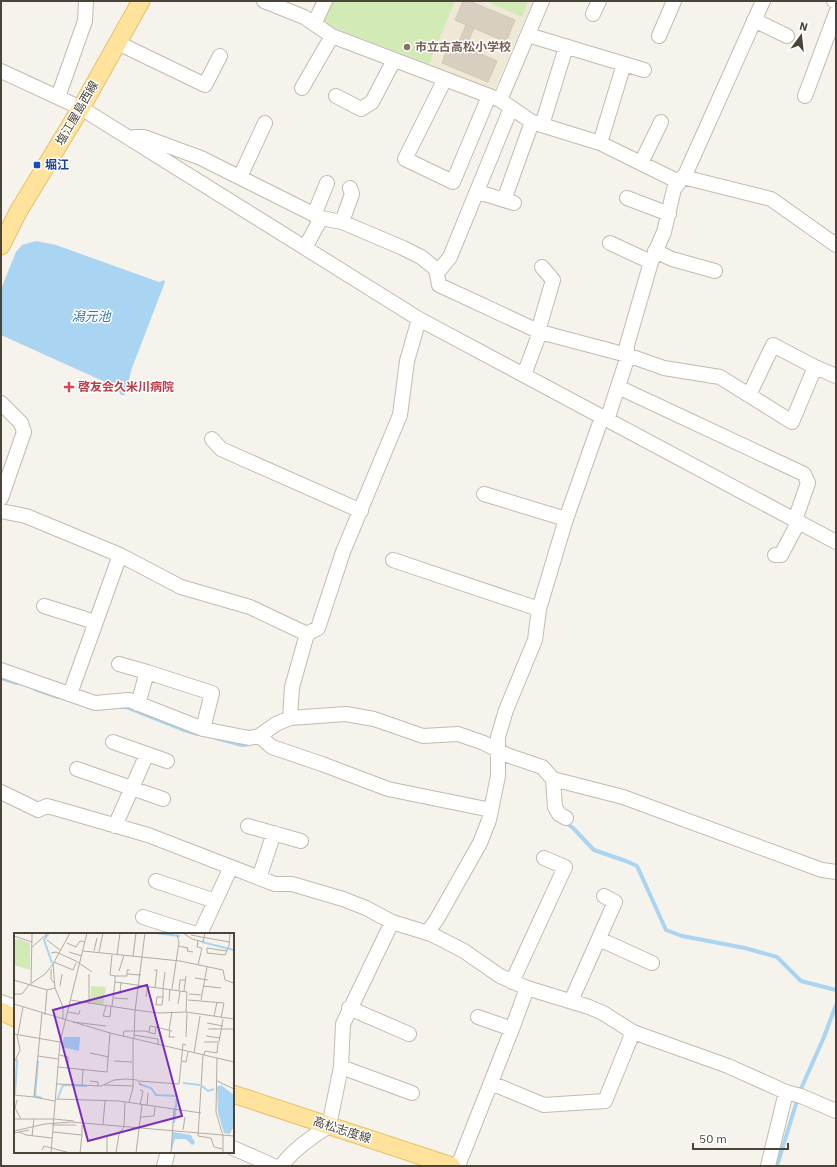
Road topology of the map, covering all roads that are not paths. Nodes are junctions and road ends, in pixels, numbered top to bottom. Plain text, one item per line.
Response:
1 (86, 1) edge
2 (140, 1) edge
3 (264, 1) edge
4 (325, 1) edge
5 (542, 1) edge
6 (598, 1) edge
7 (674, 1) edge
8 (763, 1) edge
9 (836, 13) edge
10 (593, 14) dead end
11 (754, 20) junction
12 (314, 24) junction
13 (528, 35) junction
14 (332, 36) junction
15 (659, 36) dead end
16 (787, 36) dead end
17 (118, 43) junction
18 (566, 47) junction
19 (220, 56) dead end
20 (394, 60) junction
21 (624, 64) junction
22 (644, 70) dead end
23 (1, 71) edge
24 (445, 79) junction
25 (302, 88) dead end
26 (336, 96) dead end
27 (805, 96) dead end
28 (58, 97) junction
29 (500, 101) junction
30 (81, 108) junction
31 (661, 122) dead end
32 (265, 123) dead end
33 (537, 124) junction
34 (128, 137) junction
35 (600, 143) junction
36 (641, 163) junction
37 (240, 177) junction
38 (681, 180) junction
39 (327, 183) dead end
40 (350, 188) dead end
41 (478, 192) junction
42 (627, 198) dead end
43 (668, 214) junction
44 (317, 216) junction
45 (342, 222) junction
46 (610, 243) dead end
47 (836, 245) edge
48 (1, 246) edge
49 (305, 248) junction
50 (653, 256) junction
51 (542, 267) dead end
52 (715, 271) dead end
53 (437, 273) junction
54 (419, 319) junction
55 (540, 332) junction
56 (627, 355) junction
57 (816, 367) junction
58 (524, 375) junction
59 (836, 376) edge
60 (618, 387) junction
61 (750, 396) junction
62 (1, 403) edge
63 (605, 418) junction
64 (212, 439) dead end
65 (484, 494) dead end
66 (1, 498) edge
67 (1, 511) edge
68 (361, 511) junction
69 (566, 519) junction
70 (797, 521) junction
71 (836, 542) edge
72 (120, 554) junction
73 (775, 555) dead end
74 (393, 560) dead end
75 (44, 606) dead end
76 (539, 609) junction
77 (95, 622) junction
78 (306, 634) junction
79 (119, 664) dead end
80 (1, 670) edge
81 (147, 672) junction
82 (70, 694) junction
83 (138, 704) junction
84 (290, 718) junction
85 (203, 729) junction
86 (259, 736) junction
87 (113, 742) dead end
88 (147, 754) junction
89 (498, 754) junction
90 (167, 761) dead end
91 (77, 769) dead end
92 (553, 779) junction
93 (132, 789) junction
94 (1, 792) edge
95 (163, 799) dead end
96 (491, 810) junction
97 (566, 818) dead end
98 (116, 826) junction
99 (248, 826) dead end
100 (274, 833) junction
101 (301, 841) dead end
102 (544, 858) dead end
103 (231, 867) junction
104 (836, 872) edge
105 (259, 878) junction
106 (156, 881) dead end
107 (604, 896) dead end
108 (215, 901) junction
109 (142, 917) dead end
110 (392, 922) junction
111 (193, 933) edge
112 (200, 933) edge
113 (427, 933) junction
114 (599, 939) junction
115 (652, 963) dead end
116 (512, 982) junction
117 (527, 988) junction
118 (571, 1001) junction
119 (1, 1002) edge
120 (14, 1007) edge
121 (349, 1008) junction
122 (1, 1011) edge
123 (478, 1017) dead end
124 (1, 1018) edge
125 (14, 1018) edge
126 (14, 1019) edge
127 (512, 1029) junction
128 (633, 1032) junction
129 (409, 1034) dead end
130 (341, 1067) junction
131 (491, 1084) junction
132 (412, 1093) dead end
133 (234, 1094) edge
134 (794, 1094) junction
135 (836, 1110) edge
136 (329, 1126) junction
137 (234, 1148) edge
138 (274, 1166) edge
139 (281, 1166) edge
140 (452, 1166) edge
141 (458, 1166) edge
142 (768, 1166) edge

1 - 28 street
2 - 17 main road, 塩江屋島西線
3 - 12 street
4 - 12 street
5 - 13 street
6 - 10 street
7 - 15 street
8 - 11 street
9 - 27 street
11 - 16 street
11 - 38 street
12 - 14 street
13 - 18 street
13 - 29 street
14 - 20 street
14 - 25 street
17 - 19 street
17 - 30 main road, 塩江屋島西線
18 - 21 street
18 - 33 street
20 - 24 street
20 - 26 street
21 - 22 street
21 - 35 street
23 - 28 street
24 - 29 street
24 - 29 street
28 - 30 street
29 - 33 street
29 - 41 street
30 - 34 street
30 - 48 main road, 塩江屋島西線
31 - 36 street
32 - 37 street
33 - 35 street
33 - 41 street
34 - 37 street
34 - 49 street
35 - 36 street
36 - 38 street
37 - 44 street
38 - 43 street
38 - 47 street
39 - 44 street
40 - 45 street
41 - 53 street
42 - 43 street
43 - 50 street
44 - 45 street
44 - 49 street
45 - 53 street
46 - 50 street
49 - 54 street
50 - 52 street
50 - 56 street
51 - 55 street
53 - 55 street
54 - 58 street
54 - 68 street
55 - 56 street
55 - 58 street
56 - 60 street
56 - 61 street
57 - 59 street
57 - 61 street
57 - 61 street
58 - 63 street
60 - 63 street
60 - 70 street
62 - 66 street
63 - 69 street
63 - 70 street
64 - 68 street
65 - 69 street
67 - 72 street
68 - 78 street
69 - 76 street
70 - 71 street
70 - 73 street
72 - 77 street
72 - 78 street
74 - 76 street
75 - 77 street
76 - 89 street
77 - 82 street
78 - 84 street
79 - 81 street
80 - 82 street
81 - 83 street
81 - 85 street
82 - 83 street
83 - 85 street
84 - 86 street
84 - 89 street
85 - 86 street
86 - 96 street
87 - 88 street
88 - 90 street
88 - 93 street
89 - 92 street
89 - 96 street
91 - 93 street
92 - 97 street
92 - 104 street
93 - 95 street
93 - 98 street
94 - 98 street
96 - 113 street
98 - 103 street
99 - 100 street
100 - 101 street
100 - 105 street
102 - 116 street
103 - 105 street
103 - 108 street
105 - 110 street
106 - 108 street
107 - 114 street
108 - 112 street
109 - 111 street
110 - 113 street
110 - 121 street
113 - 116 street
114 - 115 street
114 - 118 street
116 - 117 street
117 - 118 street
117 - 127 street
118 - 128 street
119 - 120 street
121 - 129 street
121 - 130 street
122 - 125 main road
123 - 127 street
124 - 126 main road
127 - 131 street
128 - 131 street
128 - 134 street
130 - 132 street
130 - 136 street
131 - 141 street
133 - 136 main road, 高松志度線
134 - 135 street
134 - 142 street
136 - 139 street
136 - 140 main road, 高松志度線
137 - 138 street

